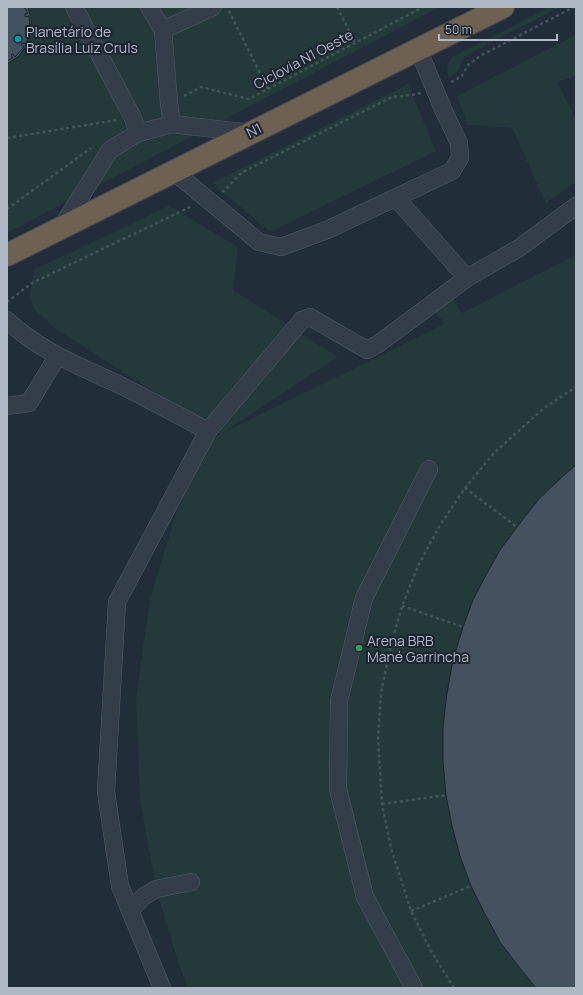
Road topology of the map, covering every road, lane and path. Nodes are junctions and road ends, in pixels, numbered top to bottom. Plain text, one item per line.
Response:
1 (74, 7) edge
2 (149, 7) edge
3 (213, 7) edge
4 (227, 7) edge
5 (337, 7) edge
6 (423, 7) edge
7 (502, 7) edge
8 (574, 7) edge
9 (163, 30) junction
10 (355, 43) junction
11 (418, 49) junction
12 (451, 82) dead end
13 (268, 89) junction
14 (168, 103) junction
15 (172, 124) junction
16 (135, 125) junction
17 (250, 133) junction
18 (7, 138) edge
19 (95, 145) dead end
20 (173, 171) junction
21 (396, 198) junction
22 (576, 206) edge
23 (7, 209) edge
24 (61, 228) junction
25 (7, 255) edge
26 (467, 278) junction
27 (7, 320) edge
28 (57, 357) junction
29 (576, 387) edge
30 (7, 406) edge
31 (208, 430) junction
32 (429, 469) dead end
33 (465, 488) junction
34 (516, 527) dead end
35 (402, 606) junction
36 (463, 627) dead end
37 (446, 795) dead end
38 (382, 804) junction
39 (191, 882) dead end
40 (471, 886) dead end
41 (130, 911) junction
42 (412, 911) junction
43 (162, 988) edge
44 (414, 988) edge
45 (454, 988) edge

1 - 16 lane
2 - 9 lane
3 - 9 lane
4 - 13 path
5 - 10 path
6 - 10 path, Ciclovia N1 Oeste
7 - 11 highway, N1
8 - 12 path
9 - 14 lane
10 - 13 path, Ciclovia N1 Oeste
11 - 17 highway, N1
11 - 21 lane
13 - 14 path, Ciclovia N1 Oeste
14 - 15 lane
15 - 16 lane
15 - 17 lane
16 - 18 path
16 - 24 lane
17 - 20 highway, N1
19 - 23 path
20 - 21 lane
20 - 24 highway, N1
21 - 26 lane
22 - 26 lane
24 - 25 highway, N1
26 - 31 lane
27 - 28 lane
28 - 30 lane
28 - 31 lane
29 - 33 path
31 - 41 lane
32 - 44 lane
33 - 34 path
33 - 35 path
35 - 36 path
35 - 38 path
37 - 38 path
38 - 42 path
39 - 41 lane
40 - 42 path
41 - 43 lane
42 - 45 path

